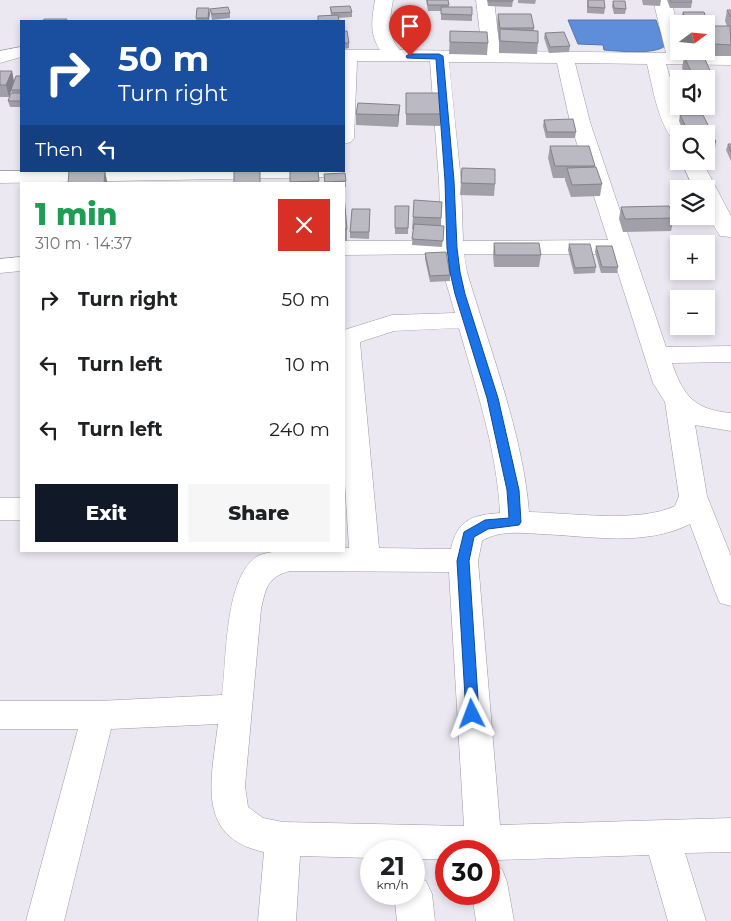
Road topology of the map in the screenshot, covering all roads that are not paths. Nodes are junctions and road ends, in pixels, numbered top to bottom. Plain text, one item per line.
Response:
1 (384, 0) edge
2 (485, 0) edge
3 (662, 0) edge
4 (670, 30) edge
5 (20, 52) edge
6 (346, 55) edge
7 (395, 56) junction
8 (439, 56) junction
9 (0, 57) edge
10 (492, 57) junction
11 (565, 58) junction
12 (655, 58) junction
13 (670, 59) edge
14 (715, 60) edge
15 (731, 60) edge
16 (345, 96) edge
17 (675, 125) edge
18 (301, 172) edge
19 (0, 177) edge
20 (135, 177) edge
21 (715, 207) edge
22 (728, 231) dead end
23 (622, 247) junction
24 (345, 248) edge
25 (452, 248) junction
26 (20, 264) edge
27 (0, 266) edge
28 (468, 320) junction
29 (345, 338) edge
30 (731, 354) edge
31 (657, 355) junction
32 (678, 402) junction
33 (731, 422) edge
34 (693, 496) junction
35 (0, 509) edge
36 (20, 509) edge
37 (515, 522) junction
38 (365, 560) junction
39 (463, 561) junction
40 (725, 563) edge
41 (252, 567) edge
42 (731, 594) edge
43 (237, 709) junction
44 (0, 715) edge
45 (98, 715) junction
46 (731, 835) edge
47 (662, 838) junction
48 (283, 839) junction
49 (483, 840) edge
50 (360, 843) edge
51 (500, 846) edge
52 (414, 905) edge
53 (493, 905) edge
54 (45, 921) edge
55 (277, 921) edge
56 (416, 921) edge
57 (495, 921) edge
58 (687, 921) edge

1 - 7 street
2 - 10 street
3 - 4 street
5 - 9 street
6 - 7 street
6 - 16 street
7 - 8 street
8 - 10 street
8 - 25 street
10 - 11 street
11 - 12 street
11 - 23 street
12 - 13 street
12 - 17 street
14 - 15 street
18 - 20 street
19 - 20 street
21 - 22 street
23 - 25 street
23 - 31 street
24 - 25 street
25 - 28 street
26 - 27 street
28 - 29 street
28 - 37 street
29 - 38 street
30 - 31 street
31 - 32 street
32 - 33 street
32 - 34 street
34 - 37 street
34 - 40 street
35 - 36 street
37 - 39 street
38 - 39 street
38 - 41 street
39 - 49 street
40 - 42 street
41 - 43 street
43 - 45 street
43 - 48 street
44 - 45 street
45 - 54 street
46 - 47 street
47 - 51 street
47 - 58 street
48 - 50 street
48 - 55 street
52 - 56 street
53 - 57 street

